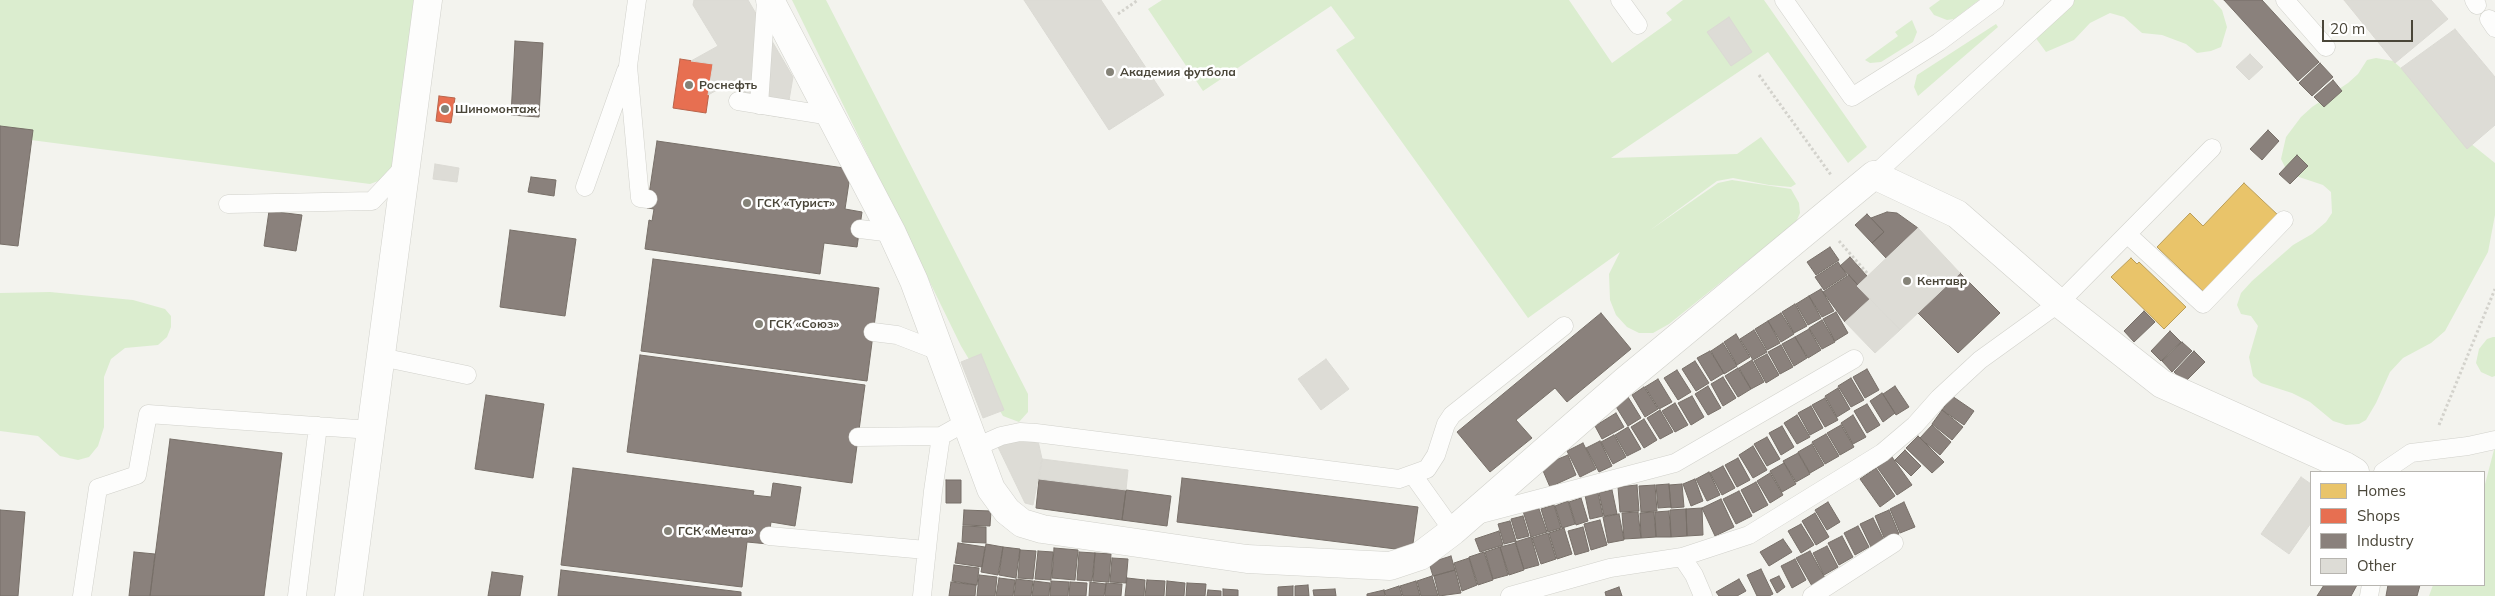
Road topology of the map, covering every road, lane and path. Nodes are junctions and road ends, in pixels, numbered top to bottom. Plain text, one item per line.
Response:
1 (428, 0) edge
2 (637, 0) edge
3 (766, 0) edge
4 (770, 0) edge
5 (1138, 0) edge
6 (1620, 0) edge
7 (1784, 0) edge
8 (1995, 0) edge
9 (2065, 0) edge
10 (2285, 0) edge
11 (1118, 14) dead end
12 (1638, 25) dead end
13 (2326, 47) dead end
14 (628, 66) junction
15 (1759, 75) dead end
16 (738, 101) dead end
17 (759, 105) junction
18 (831, 116) junction
19 (2212, 148) dead end
20 (406, 166) junction
21 (1874, 175) junction
22 (585, 187) dead end
23 (1847, 198) junction
24 (648, 199) dead end
25 (228, 204) dead end
26 (1820, 220) junction
27 (2284, 220) dead end
28 (860, 229) dead end
29 (892, 233) junction
30 (2127, 234) junction
31 (1868, 273) dead end
32 (2495, 289) edge
33 (2059, 304) junction
34 (1564, 326) dead end
35 (873, 332) dead end
36 (941, 352) junction
37 (381, 357) junction
38 (1854, 359) dead end
39 (466, 375) dead end
40 (966, 422) junction
41 (318, 426) junction
42 (371, 430) junction
43 (941, 436) junction
44 (858, 437) dead end
45 (2495, 440) edge
46 (976, 447) junction
47 (2429, 450) junction
48 (2353, 471) edge
49 (2384, 471) edge
50 (1413, 476) junction
51 (1461, 524) junction
52 (769, 536) dead end
53 (1894, 543) dead end
54 (926, 550) junction
55 (1682, 558) junction
56 (82, 596) edge
57 (297, 596) edge
58 (350, 596) edge
59 (922, 596) edge
60 (1510, 596) edge
61 (1703, 596) edge
62 (1812, 596) edge

1 - 20 street
2 - 14 lane
3 - 17 lane
4 - 18 street
5 - 11 path
6 - 12 lane
7 - 8 lane
9 - 21 lane
10 - 13 lane
14 - 22 lane
14 - 24 lane
15 - 23 path
16 - 17 lane
17 - 18 lane
18 - 29 street
19 - 30 lane
20 - 25 lane
20 - 37 street
21 - 23 street
21 - 33 street
23 - 26 street
26 - 31 path
26 - 51 street
27 - 30 lane
28 - 29 lane
29 - 36 street
30 - 33 lane
32 - 47 path
33 - 48 street
33 - 55 lane
34 - 50 lane
35 - 36 lane
36 - 40 street
37 - 39 lane
37 - 42 street
38 - 51 lane
40 - 43 lane
40 - 46 street
41 - 42 lane
41 - 56 lane
41 - 57 lane
42 - 58 street
43 - 44 lane
43 - 54 lane
45 - 47 lane
46 - 50 lane
46 - 51 street
47 - 49 lane
50 - 51 lane
52 - 54 lane
53 - 62 lane
54 - 59 lane
55 - 60 lane
55 - 61 lane

